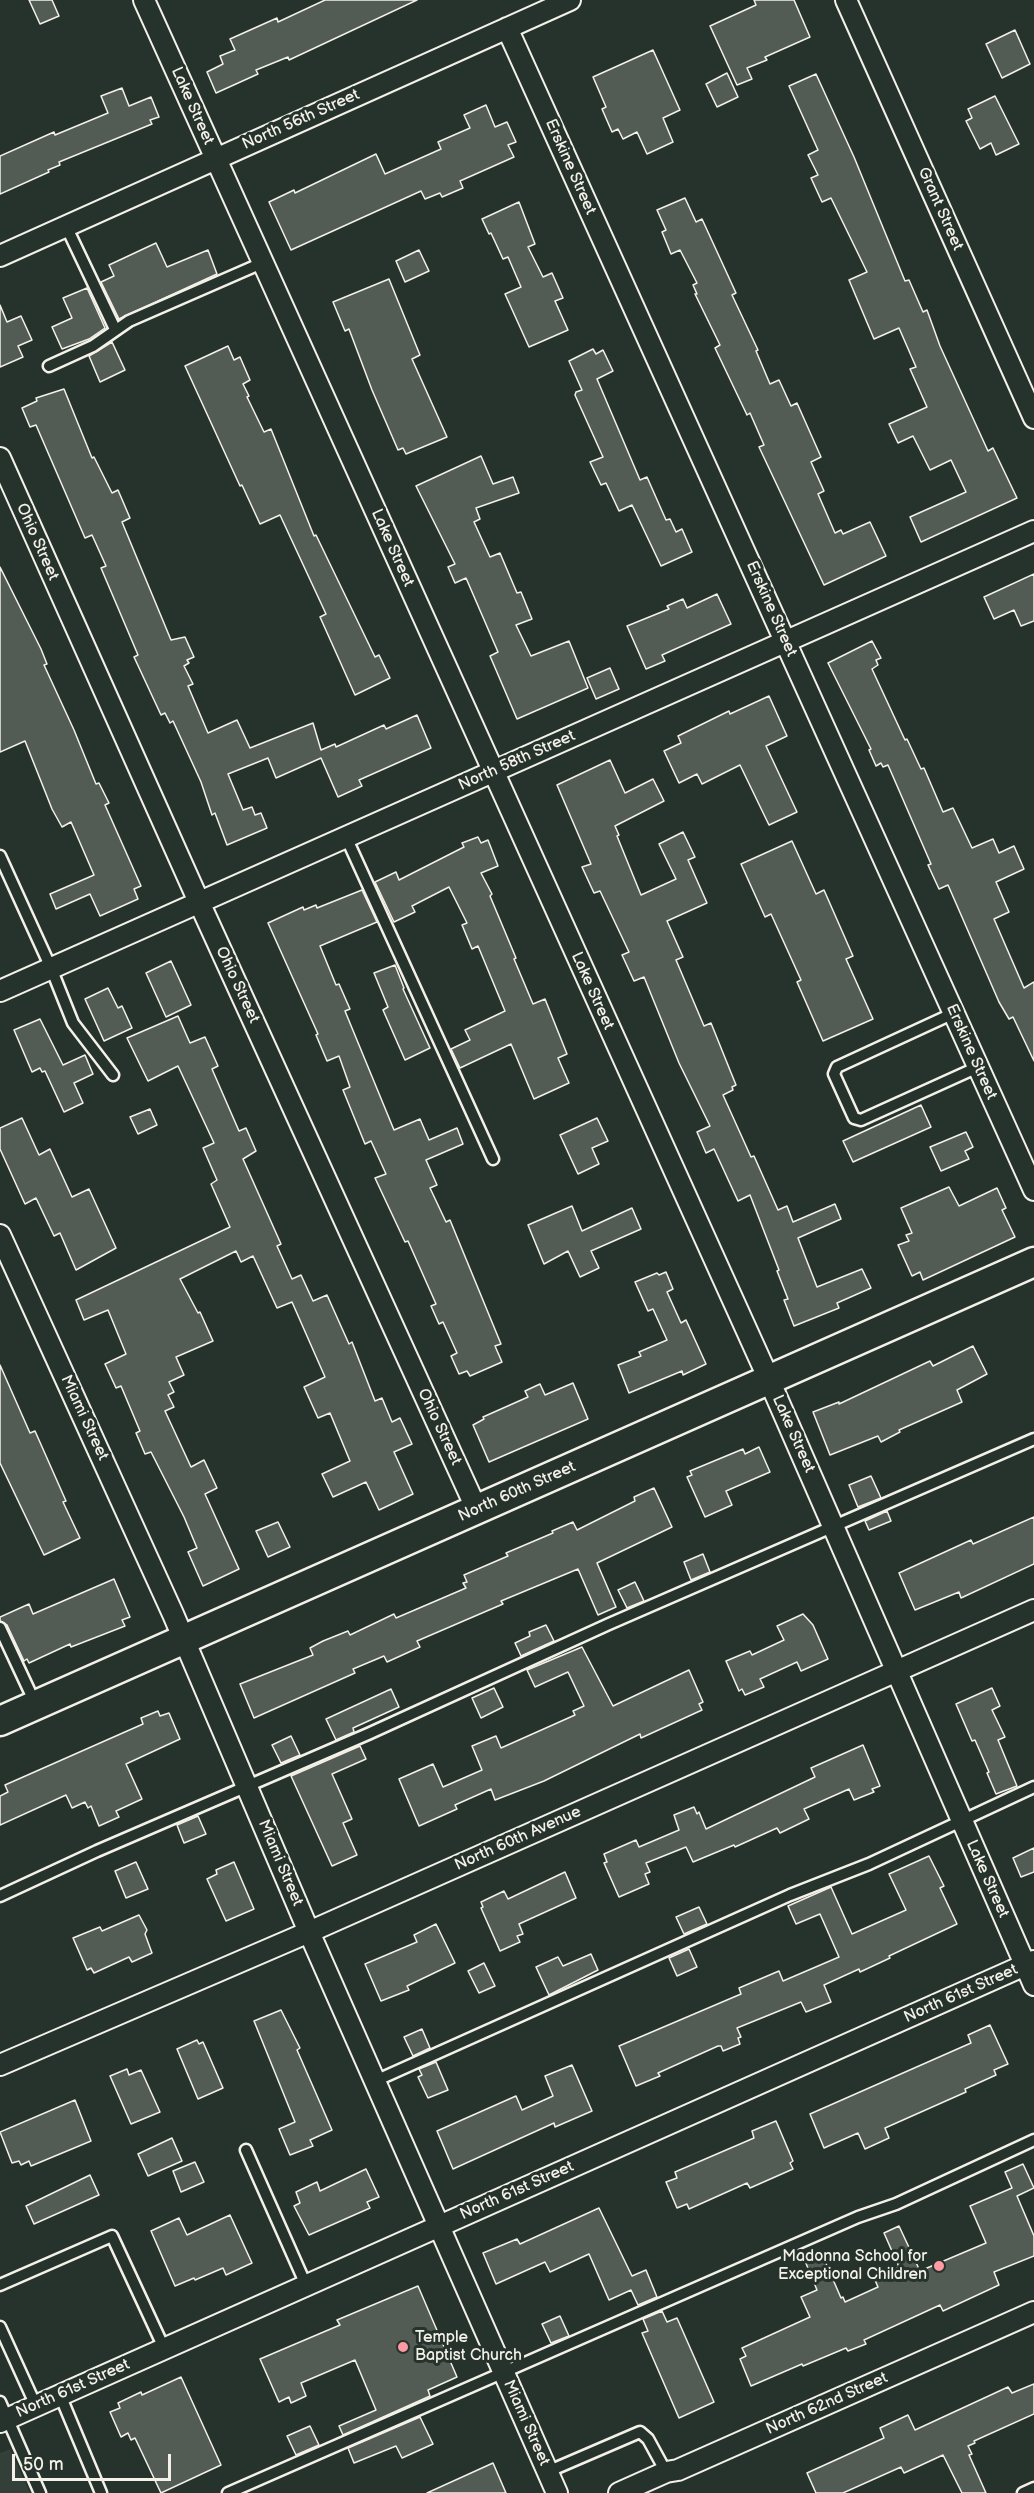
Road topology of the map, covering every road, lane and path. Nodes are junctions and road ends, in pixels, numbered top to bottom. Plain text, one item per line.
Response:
1 (144, 0) edge
2 (570, 0) edge
3 (846, 0) edge
4 (507, 28) junction
5 (216, 159) junction
6 (66, 226) junction
7 (0, 256) edge
8 (262, 263) junction
9 (115, 329) junction
10 (49, 366) dead end
11 (1034, 418) edge
12 (0, 458) edge
13 (1034, 531) edge
14 (786, 642) junction
15 (493, 771) junction
16 (346, 837) junction
17 (0, 856) edge
18 (200, 902) junction
19 (51, 968) junction
20 (0, 991) edge
21 (954, 1013) junction
22 (978, 1067) junction
23 (113, 1076) dead end
24 (493, 1159) dead end
25 (1034, 1190) edge
26 (0, 1235) edge
27 (1034, 1262) edge
28 (769, 1381) junction
29 (1034, 1438) edge
30 (477, 1510) junction
31 (833, 1526) junction
32 (1034, 1610) edge
33 (0, 1628) edge
34 (183, 1640) junction
35 (896, 1672) junction
36 (36, 1705) junction
37 (0, 1721) edge
38 (247, 1786) junction
39 (1034, 1787) edge
40 (961, 1820) junction
41 (0, 1896) edge
42 (309, 1932) junction
43 (1030, 1964) edge
44 (1034, 1985) edge
45 (0, 2065) edge
46 (375, 2080) junction
47 (1034, 2140) edge
48 (246, 2150) dead end
49 (439, 2225) junction
50 (0, 2285) edge
51 (306, 2285) junction
52 (1034, 2312) edge
53 (0, 2327) edge
54 (164, 2348) junction
55 (504, 2374) junction
56 (60, 2395) junction
57 (36, 2406) junction
58 (2, 2414) edge
59 (547, 2472) junction
60 (666, 2472) junction
61 (1034, 2487) edge
62 (230, 2492) edge
63 (40, 2493) edge
64 (101, 2493) edge
65 (556, 2493) edge
66 (619, 2493) edge
67 (1023, 2493) edge

1 - 5 street, Lake Street
2 - 4 street, North 56th Street
3 - 11 street, Grant Street
4 - 5 street, North 56th Street
4 - 14 street, Erskine Street
5 - 6 street, North 56th Street
5 - 8 street, Lake Street
6 - 7 street, North 56th Street
6 - 9 lane
8 - 9 lane
8 - 15 street, Lake Street
9 - 10 lane
12 - 18 street, Ohio Street
13 - 14 street, North 58th Street
14 - 15 street, North 58th Street
14 - 21 street, Erskine Street
15 - 16 street, North 58th Street
15 - 28 street, Lake Street
16 - 18 street, North 58th Street
16 - 24 lane
17 - 19 lane
18 - 19 street, North 58th Street
18 - 30 street, Ohio Street
19 - 20 street, North 58th Street
19 - 23 lane
21 - 22 street, Erskine Street
21 - 22 lane
22 - 25 street, Erskine Street
26 - 34 street, Miami Street
27 - 28 street, North 60th Street
28 - 30 street, North 60th Street
28 - 31 street, Lake Street
29 - 31 lane
30 - 34 street, North 60th Street
31 - 35 street, Lake Street
31 - 38 lane
32 - 35 street, North 60th Avenue
33 - 36 lane
34 - 36 street, North 60th Street
34 - 38 street, Miami Street
35 - 40 street, Lake Street
35 - 42 street, North 60th Avenue
36 - 37 street, North 60th Street
38 - 41 lane
38 - 42 street, Miami Street
39 - 40 lane
40 - 43 street, Lake Street
40 - 46 lane
42 - 45 street, North 60th Avenue
42 - 46 street, Miami Street
43 - 44 street, Lake Street
43 - 49 street, North 61st Street
46 - 49 street, Miami Street
47 - 55 lane
48 - 51 lane
49 - 51 street, North 61st Street
49 - 55 street, Miami Street
50 - 54 lane
51 - 54 street, North 61st Street
52 - 60 street, North 62nd Street
53 - 57 lane
54 - 56 street, North 61st Street
55 - 59 street, Miami Street
55 - 62 lane
56 - 57 street, North 61st Street
56 - 64 lane
57 - 58 street, North 61st Street
58 - 63 lane
59 - 60 lane
59 - 65 street, Miami Street
60 - 66 street, North 62nd Street
61 - 67 lane

